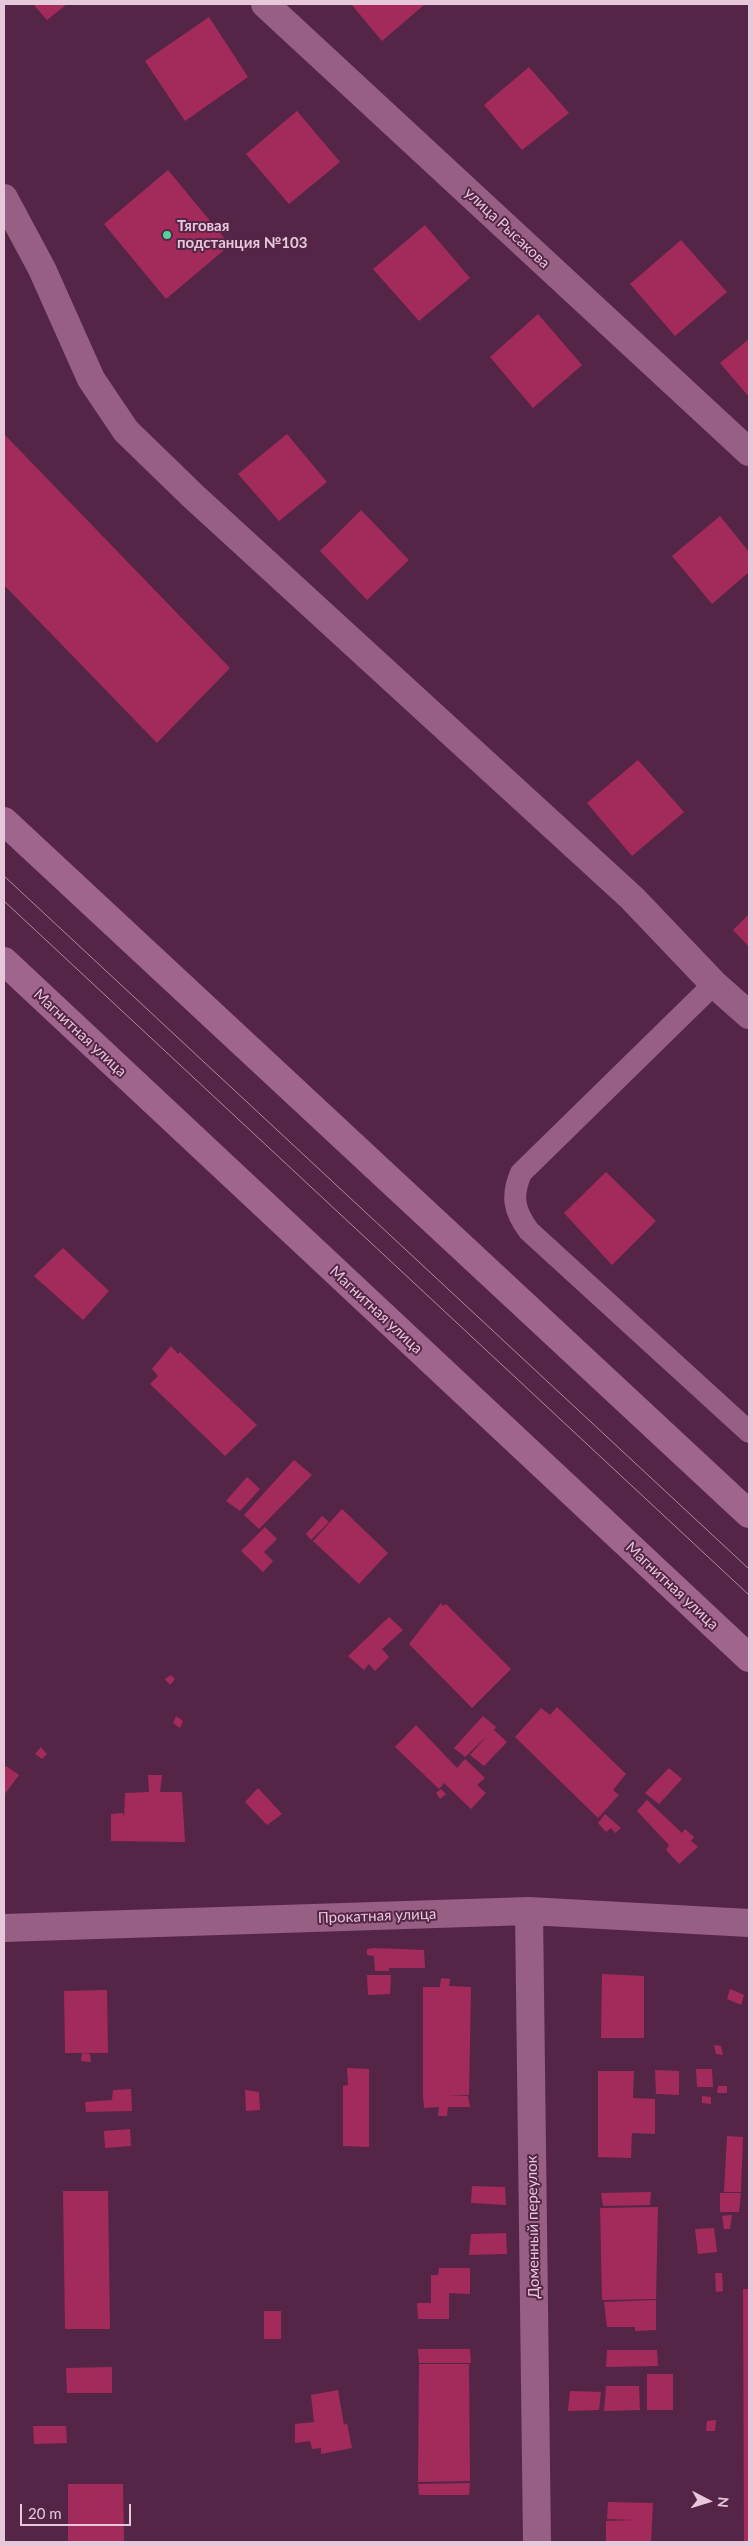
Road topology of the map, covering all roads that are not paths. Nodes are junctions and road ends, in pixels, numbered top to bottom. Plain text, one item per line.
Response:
1 (265, 4) edge
2 (4, 198) edge
3 (749, 452) edge
4 (4, 820) edge
5 (4, 962) edge
6 (714, 984) junction
7 (749, 1015) edge
8 (749, 1432) edge
9 (749, 1514) edge
10 (749, 1658) edge
11 (529, 1911) junction
12 (749, 1923) edge
13 (4, 1928) edge
14 (537, 2542) edge

1 - 3 street, улица Рысакова
2 - 6 street
4 - 9 main road
5 - 10 main road, Магнитная улица
6 - 7 street
6 - 8 lane
11 - 12 street, Прокатная улица
11 - 13 street, Прокатная улица
11 - 14 street, Доменный переулок

